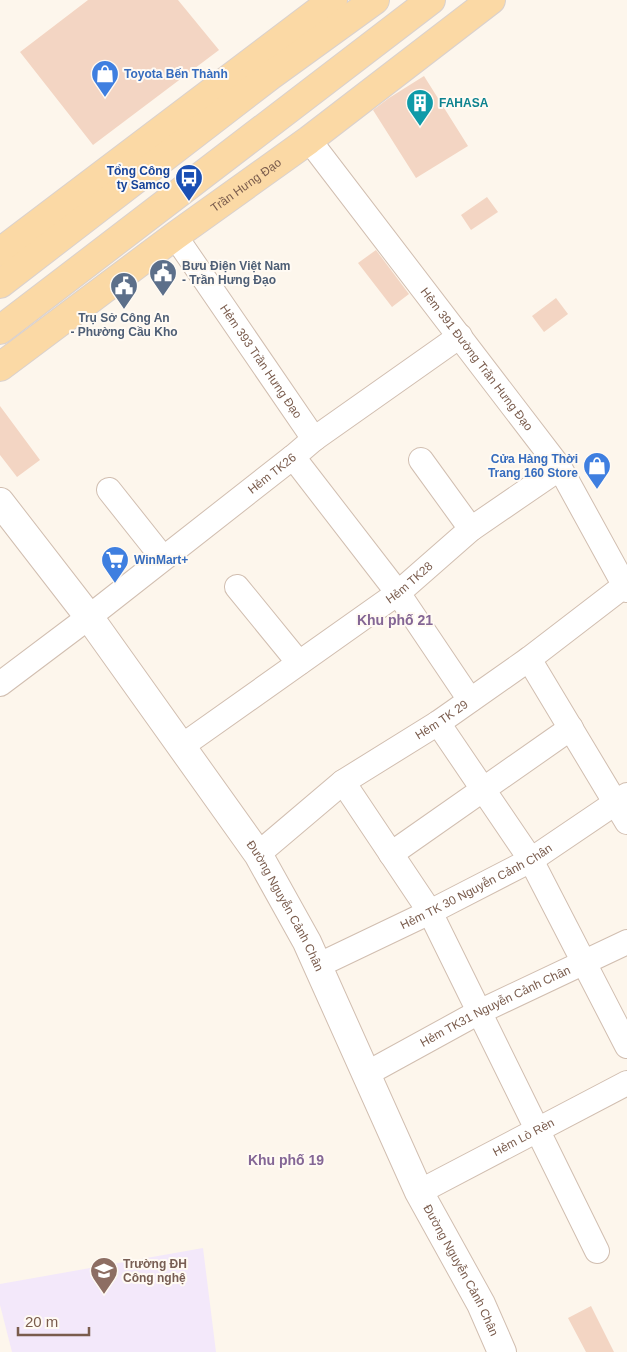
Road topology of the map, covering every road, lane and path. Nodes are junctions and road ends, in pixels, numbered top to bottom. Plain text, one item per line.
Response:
1 (334, 0) edge
2 (375, 0) edge
3 (431, 0) edge
4 (491, 0) edge
5 (454, 29) junction
6 (299, 40) junction
7 (286, 110) junction
8 (309, 140) junction
9 (245, 141) junction
10 (267, 170) junction
11 (97, 194) junction
12 (175, 236) junction
13 (0, 252) edge
14 (0, 284) edge
15 (0, 330) edge
16 (460, 336) junction
17 (0, 367) edge
18 (314, 439) junction
19 (293, 457) junction
20 (421, 460) dead end
21 (560, 468) junction
22 (109, 490) dead end
23 (0, 502) edge
24 (471, 529) junction
25 (163, 558) junction
26 (237, 587) dead end
27 (626, 588) edge
28 (398, 594) junction
29 (89, 617) junction
30 (529, 659) junction
31 (299, 663) junction
32 (0, 684) edge
33 (470, 700) junction
34 (438, 723) junction
35 (571, 728) junction
36 (182, 746) junction
37 (343, 782) junction
38 (483, 790) junction
39 (624, 807) edge
40 (258, 854) junction
41 (391, 854) junction
42 (531, 860) junction
43 (430, 912) junction
44 (627, 942) edge
45 (584, 962) junction
46 (317, 966) junction
47 (479, 1012) junction
48 (627, 1046) edge
49 (366, 1074) junction
50 (627, 1083) edge
51 (537, 1132) junction
52 (419, 1192) junction
53 (597, 1251) dead end
54 (502, 1352) edge

1 - 6 main road
2 - 6 main road
3 - 5 main road
3 - 7 main road
4 - 5 main road, Trần Hưng Đạo
5 - 8 main road, Trần Hưng Đạo
6 - 11 main road
7 - 8 main road
7 - 9 main road
8 - 10 main road, Trần Hưng Đạo
8 - 16 street, Hẻm 391 Đường Trần Hưng Ðạo
9 - 10 main road
9 - 15 main road
10 - 12 main road, Trần Hưng Đạo
11 - 13 main road
11 - 14 main road
12 - 17 main road, Trần Hưng Đạo
12 - 18 street, Hẻm 393 Trần Hưng Ðạo
16 - 18 street, Hẻm TK26
16 - 21 street, Hẻm 391 Đường Trần Hưng Ðạo
18 - 19 street, Hẻm TK26
19 - 25 street, Hẻm TK26
19 - 28 street
20 - 24 street
21 - 24 street, Hẻm TK28
21 - 27 street, Hẻm 391 Đường Trần Hưng Ðạo
22 - 25 street
23 - 29 street, Đường Nguyễn Cảnh Chân
24 - 28 street, Hẻm TK28
25 - 29 street, Hẻm TK26
26 - 31 street
27 - 30 street, Hẻm TK 29
28 - 31 street, Hẻm TK28
28 - 33 street
29 - 32 street, Hẻm TK26
29 - 36 street, Đường Nguyễn Cảnh Chân
30 - 33 street, Hẻm TK 29
30 - 35 street
31 - 36 street, Hẻm TK28
33 - 34 street, Hẻm TK 29
34 - 37 street, Hẻm TK 29
34 - 38 street
35 - 38 street
35 - 39 street
36 - 40 street, Đường Nguyễn Cảnh Chân
37 - 40 street, Hẻm TK 29
37 - 41 street
38 - 41 street
38 - 42 street
39 - 42 street, Hẻm TK 30 Nguyễn Cảnh Chân
40 - 46 street, Đường Nguyễn Cảnh Chân
41 - 43 street
42 - 43 street, Hẻm TK 30 Nguyễn Cảnh Chân
42 - 45 street
43 - 46 street, Hẻm TK 30 Nguyễn Cảnh Chân
43 - 47 street
44 - 45 street, Hẻm TK31 Nguyễn Cảnh Chân
45 - 47 street, Hẻm TK31 Nguyễn Cảnh Chân
45 - 48 street
46 - 49 street, Đường Nguyễn Cảnh Chân
47 - 49 street, Hẻm TK31 Nguyễn Cảnh Chân
47 - 51 street
49 - 52 street, Đường Nguyễn Cảnh Chân
50 - 51 street, Hẻm Lò Rèn
51 - 52 street, Hẻm Lò Rèn
51 - 53 street
52 - 54 street, Đường Nguyễn Cảnh Chân

